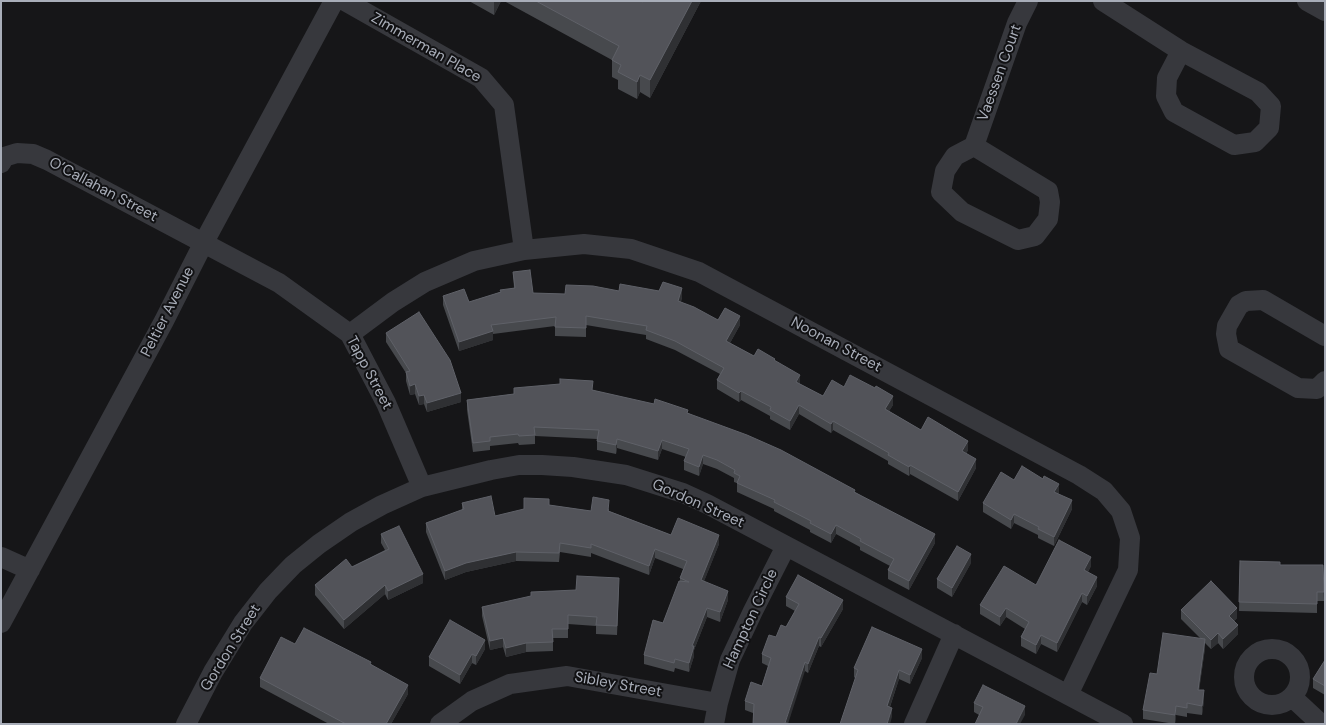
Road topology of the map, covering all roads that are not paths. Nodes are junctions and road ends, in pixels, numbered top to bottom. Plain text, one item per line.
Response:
1 (334, 1) edge
2 (345, 1) edge
3 (1028, 1) edge
4 (1103, 1) edge
5 (1307, 1) edge
6 (1325, 11) edge
7 (1181, 51) junction
8 (974, 146) junction
9 (1, 163) edge
10 (203, 244) junction
11 (524, 250) junction
12 (350, 334) junction
13 (1325, 336) edge
14 (1325, 381) edge
15 (422, 487) junction
16 (786, 546) junction
17 (1, 557) edge
18 (30, 570) junction
19 (10, 586) edge
20 (1, 623) edge
21 (954, 634) junction
22 (1068, 695) junction
23 (1292, 697) dead end
24 (718, 703) junction
25 (186, 724) edge
26 (440, 724) edge
27 (714, 724) edge
28 (914, 724) edge
29 (1123, 724) edge
30 (1321, 724) edge

1 - 10 street, Peltier Avenue
2 - 11 street, Zimmerman Place
3 - 8 street, Vaessen Court
4 - 7 street
5 - 6 street
7 - 7 street
8 - 8 street
9 - 10 street, O’Callahan Street
10 - 12 street, Tapp Street
10 - 18 street, Peltier Avenue
11 - 12 street, Noonan Street
11 - 22 street, Noonan Street
12 - 15 street, Tapp Street
13 - 14 street
15 - 16 street, Gordon Street
15 - 25 street, Gordon Street
16 - 21 street, Gordon Street
16 - 24 street, Hampton Circle
17 - 18 street
18 - 19 street, Peltier Avenue
19 - 20 street, Peltier Avenue
21 - 22 street, Gordon Street
21 - 28 street
22 - 29 street, Gordon Street
23 - 30 street
24 - 26 street, Sibley Street
24 - 27 street, Hampton Circle

